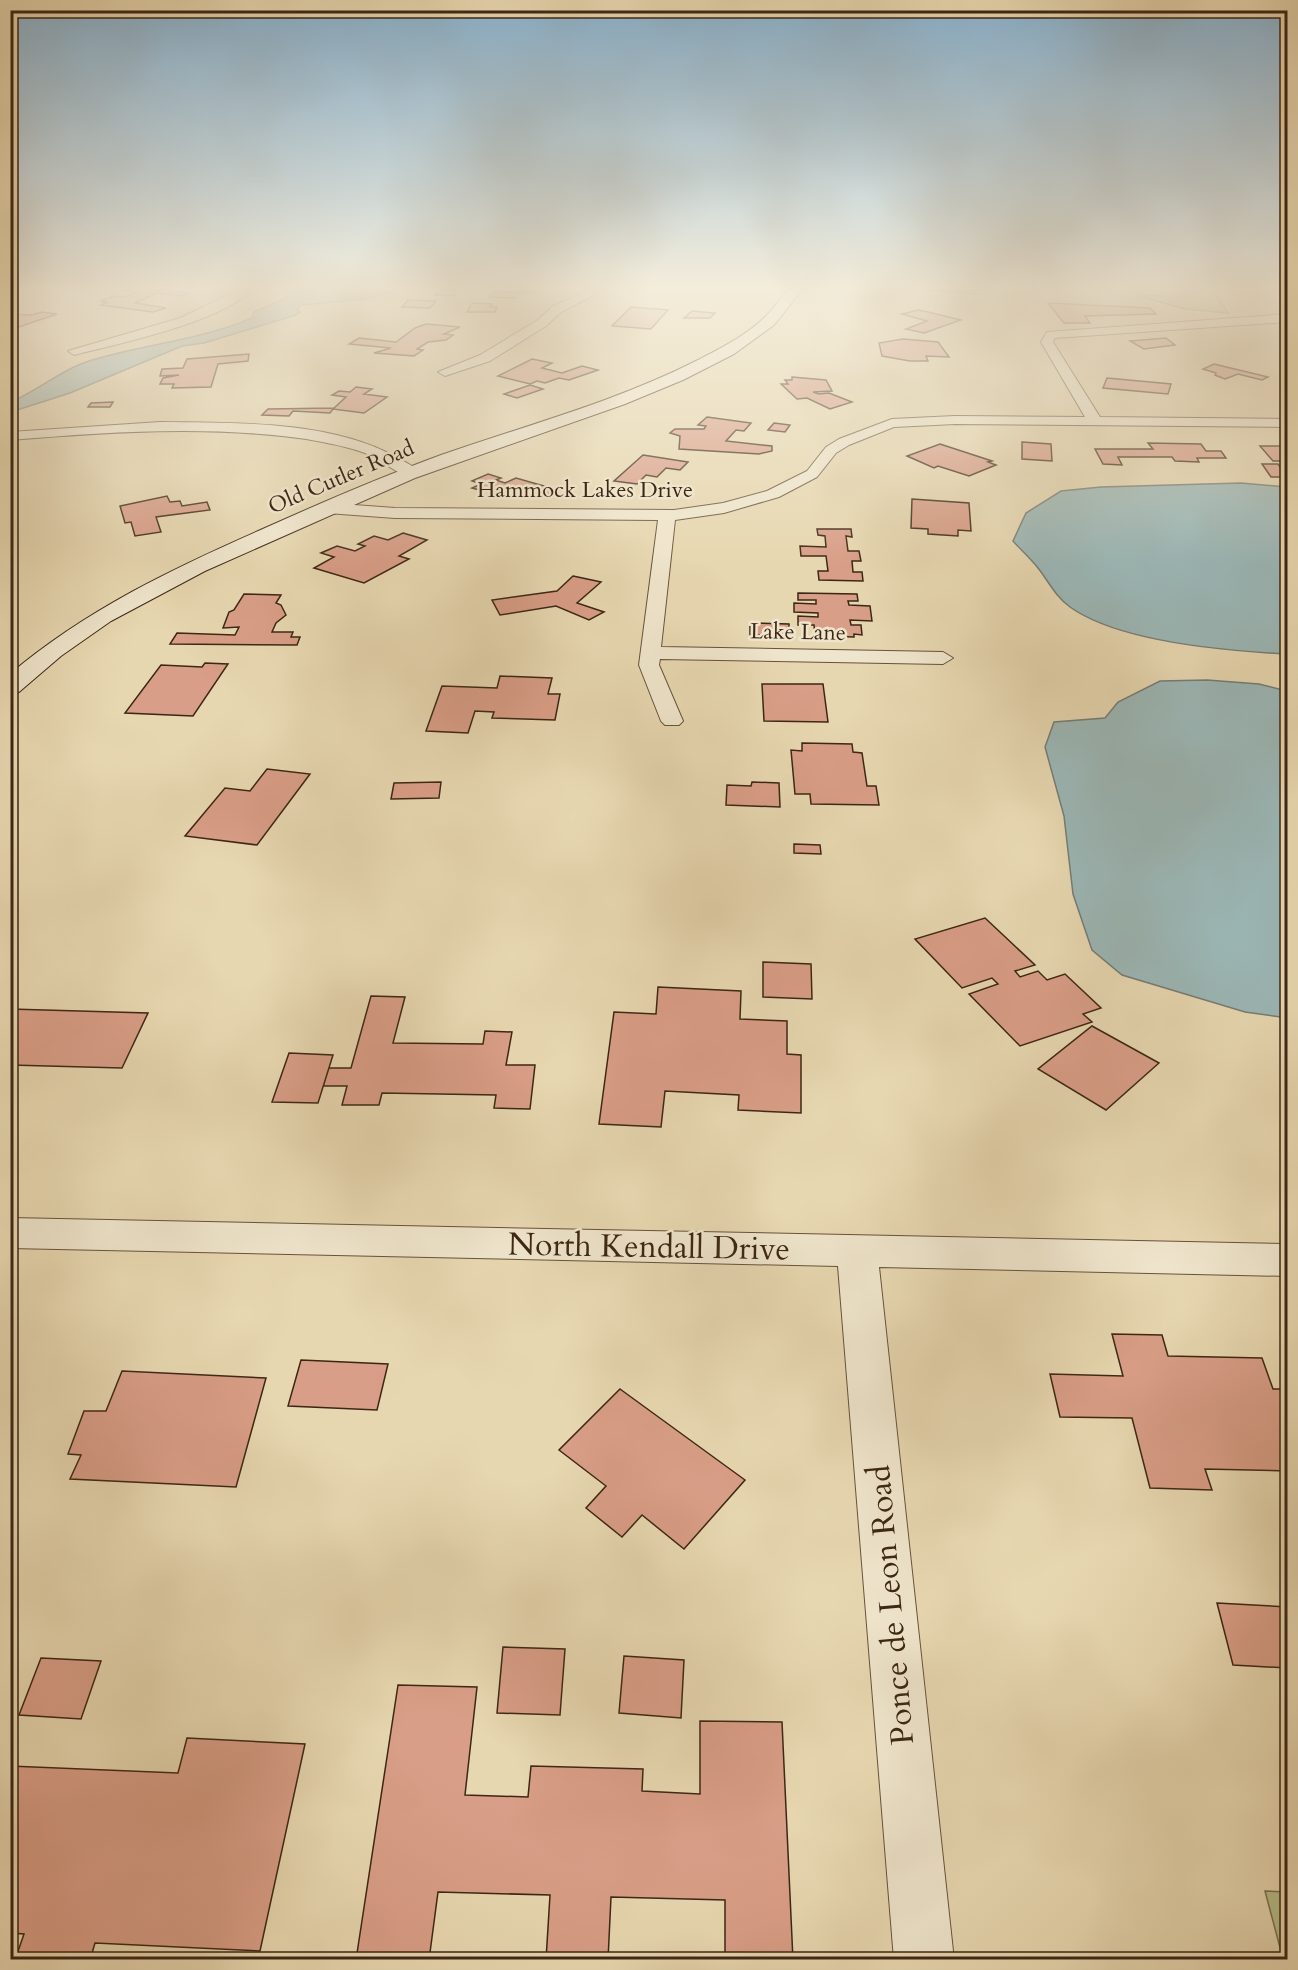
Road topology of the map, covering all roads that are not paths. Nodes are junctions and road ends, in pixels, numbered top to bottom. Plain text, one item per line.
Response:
1 (666, 382) edge
2 (1071, 382) edge
3 (1095, 421) junction
4 (1287, 423) edge
5 (208, 428) junction
6 (10, 436) edge
7 (194, 442) junction
8 (247, 444) dead end
9 (10, 448) edge
10 (343, 458) dead end
11 (411, 472) junction
12 (327, 508) junction
13 (668, 516) junction
14 (651, 652) junction
15 (943, 658) dead end
16 (10, 687) edge
17 (672, 721) dead end
18 (10, 1233) edge
19 (857, 1251) junction
20 (1287, 1260) edge
21 (924, 1959) edge

1 - 11 main road, Old Cutler Road
2 - 3 street
3 - 4 street, Hammock Lakes Drive
3 - 13 street, Hammock Lakes Drive
5 - 6 street
5 - 7 street
5 - 11 street
7 - 8 street
7 - 9 street
10 - 11 street
11 - 12 main road, Old Cutler Road
12 - 13 street, Hammock Lakes Drive
12 - 16 main road, Old Cutler Road
13 - 14 street
14 - 15 street, Lake Lane
14 - 17 street
18 - 19 main road, North Kendall Drive
19 - 20 main road, North Kendall Drive
19 - 21 main road, Ponce de Leon Road

